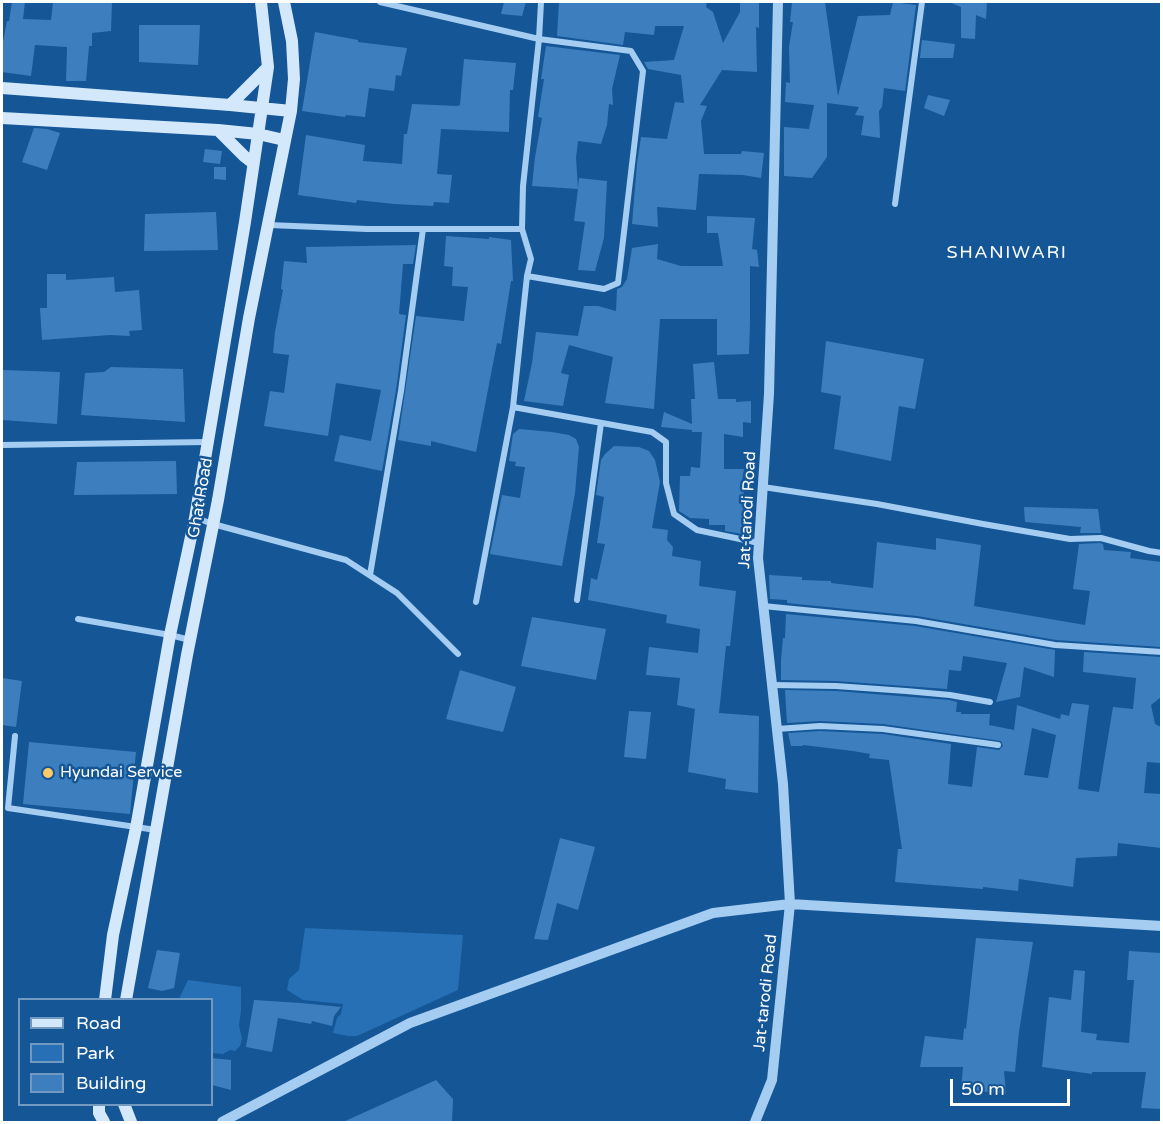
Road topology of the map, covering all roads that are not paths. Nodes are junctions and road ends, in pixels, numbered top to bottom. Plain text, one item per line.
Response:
1 (261, 2) edge
2 (284, 2) edge
3 (380, 2) edge
4 (541, 2) edge
5 (778, 2) edge
6 (922, 2) edge
7 (539, 39) junction
8 (268, 67) junction
9 (2, 88) edge
10 (230, 105) junction
11 (262, 108) junction
12 (291, 111) junction
13 (2, 118) edge
14 (218, 130) junction
15 (258, 134) junction
16 (284, 140) junction
17 (253, 163) junction
18 (895, 204) dead end
19 (269, 225) junction
20 (423, 229) junction
21 (522, 229) junction
22 (527, 276) junction
23 (513, 407) junction
24 (601, 423) junction
25 (208, 442) junction
26 (2, 446) edge
27 (763, 487) junction
28 (195, 518) junction
29 (213, 524) junction
30 (759, 543) junction
31 (1161, 553) edge
32 (370, 575) junction
33 (578, 600) dead end
34 (477, 602) dead end
35 (763, 606) junction
36 (78, 619) dead end
37 (170, 635) junction
38 (190, 640) junction
39 (1161, 652) edge
40 (458, 654) dead end
41 (772, 685) junction
42 (990, 702) dead end
43 (777, 729) junction
44 (15, 736) dead end
45 (998, 745) dead end
46 (136, 828) junction
47 (156, 830) junction
48 (790, 904) junction
49 (1161, 926) edge
50 (105, 998) edge
51 (126, 998) edge
52 (99, 1106) edge
53 (125, 1106) edge
54 (104, 1122) edge
55 (131, 1122) edge
56 (222, 1122) edge
57 (755, 1122) edge

1 - 8 main road, Ghat Road
2 - 12 main road, Ghat Road
3 - 7 street
4 - 7 street
5 - 27 street, Jat-tarodi Road
6 - 18 street
7 - 21 street
7 - 22 street
8 - 10 main road
8 - 11 main road, Ghat Road
9 - 10 main road
10 - 11 main road
11 - 12 main road
11 - 15 main road, Ghat Road
12 - 16 main road, Ghat Road
13 - 14 main road
14 - 15 main road
14 - 17 main road
15 - 16 main road
15 - 17 main road, Ghat Road
16 - 19 main road, Ghat Road
17 - 25 main road, Ghat Road
19 - 20 street
19 - 29 main road, Ghat Road
20 - 21 street
20 - 32 street
21 - 22 street
22 - 23 street
23 - 24 street
23 - 34 street
24 - 30 street
24 - 33 street
25 - 26 street
25 - 28 main road, Ghat Road
27 - 30 street, Jat-tarodi Road
27 - 31 street
28 - 29 street
28 - 37 main road, Ghat Road
29 - 32 street
29 - 38 main road, Ghat Road
30 - 35 street, Jat-tarodi Road
32 - 40 street
35 - 39 street
35 - 41 street, Jat-tarodi Road
36 - 37 street
37 - 38 street
37 - 46 main road, Ghat Road
38 - 47 main road, Ghat Road
41 - 42 street
41 - 43 street, Jat-tarodi Road
43 - 45 street
43 - 48 street, Jat-tarodi Road
44 - 46 street
46 - 47 street
46 - 50 main road, Ghat Road
47 - 51 main road, Ghat Road
48 - 49 street
48 - 56 street
48 - 57 street, Jat-tarodi Road
52 - 54 main road
53 - 55 main road

